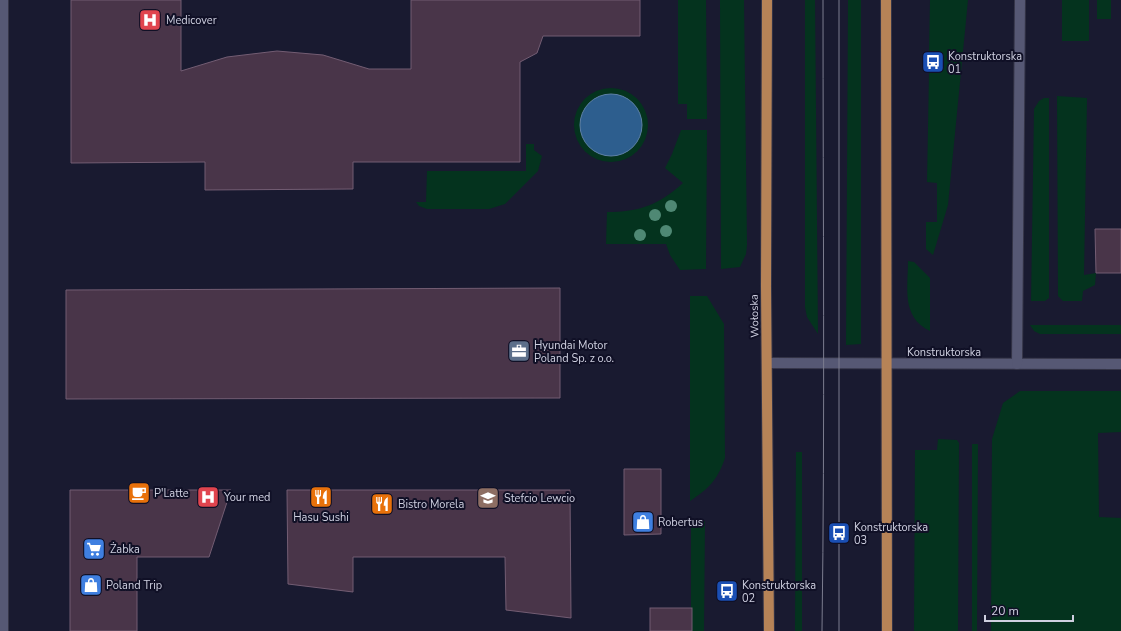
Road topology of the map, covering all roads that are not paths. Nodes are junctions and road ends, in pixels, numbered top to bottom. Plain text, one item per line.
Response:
1 (3, 0) edge
2 (767, 0) edge
3 (886, 0) edge
4 (1020, 0) edge
5 (767, 363) junction
6 (887, 364) junction
7 (1018, 364) junction
8 (1121, 364) edge
9 (3, 631) edge
10 (769, 631) edge
11 (887, 631) edge

1 - 9 street
2 - 5 main road, Wołoska
3 - 6 main road
4 - 7 street
5 - 6 street, Konstruktorska
5 - 10 main road, Wołoska
6 - 7 street, Konstruktorska
6 - 11 main road
7 - 8 street, Konstruktorska

